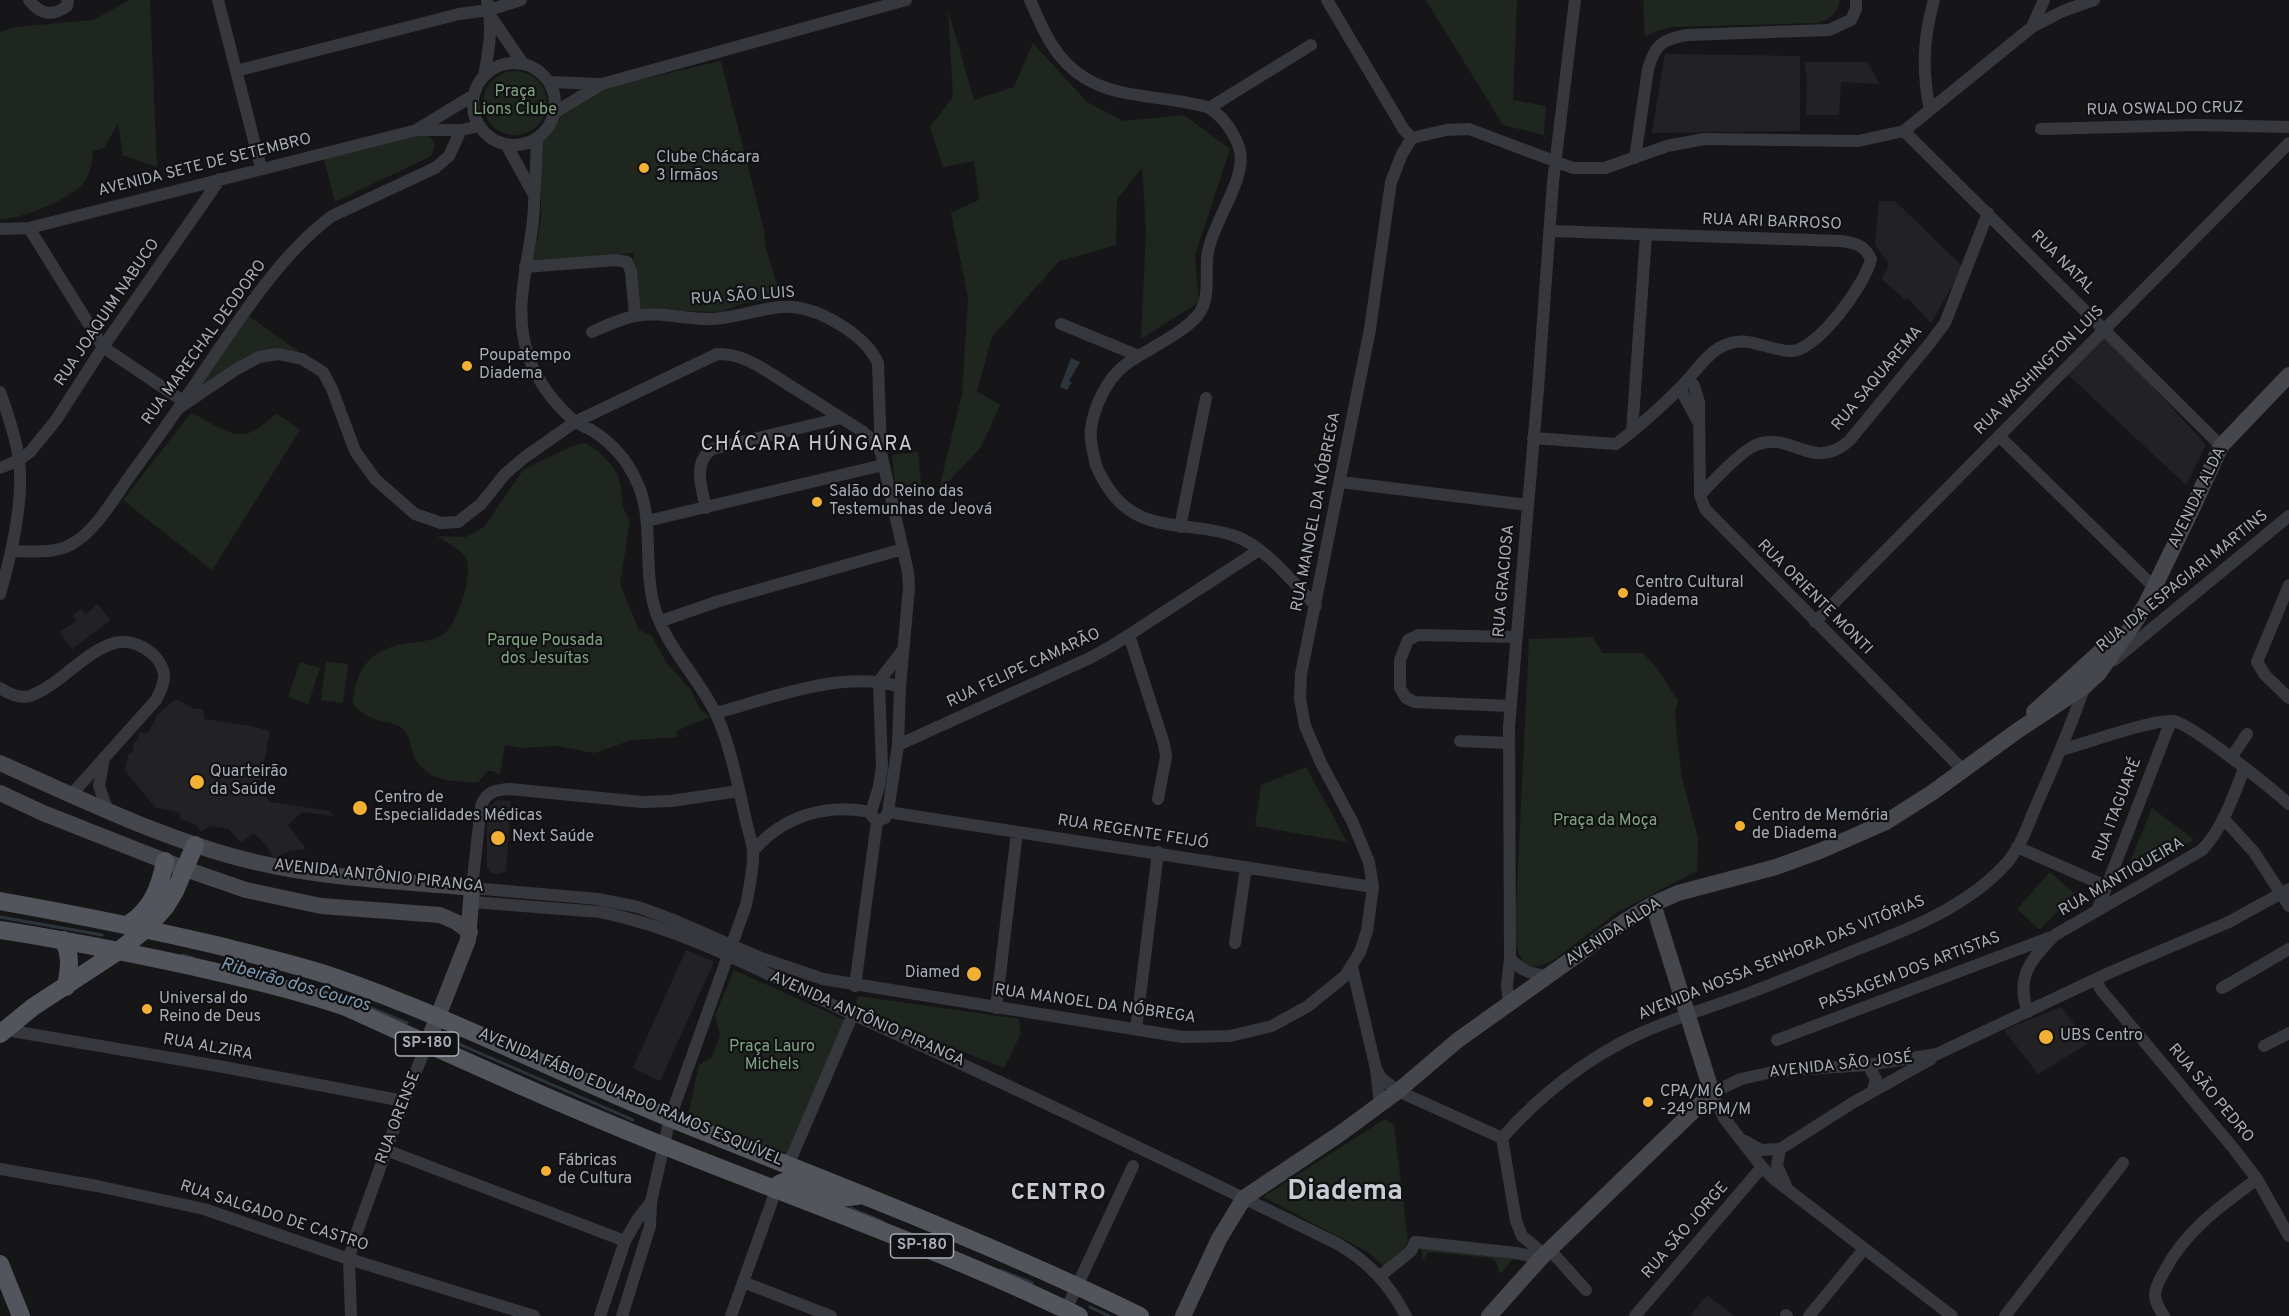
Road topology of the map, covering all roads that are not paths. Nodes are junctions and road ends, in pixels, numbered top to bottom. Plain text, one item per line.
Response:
1 (29, 0) edge
2 (68, 0) edge
3 (218, 0) edge
4 (521, 0) edge
5 (906, 0) edge
6 (1030, 0) edge
7 (1328, 0) edge
8 (1575, 0) edge
9 (1856, 0) edge
10 (1934, 0) edge
11 (2044, 0) edge
12 (2094, 0) edge
13 (2062, 5) edge
14 (489, 9) edge
15 (2032, 27) junction
16 (1311, 45) dead end
17 (523, 64) junction
18 (236, 71) junction
19 (484, 76) junction
20 (549, 82) junction
21 (602, 84) junction
22 (474, 95) junction
23 (1209, 108) junction
24 (1930, 110) junction
25 (555, 112) junction
26 (480, 126) junction
27 (2289, 127) edge
28 (2041, 129) dead end
29 (417, 130) junction
30 (461, 130) junction
31 (1904, 131) junction
32 (537, 138) junction
33 (1412, 138) junction
34 (2289, 143) edge
35 (506, 144) junction
36 (1635, 158) junction
37 (1556, 162) junction
38 (261, 168) junction
39 (220, 179) junction
40 (534, 195) junction
41 (1988, 213) junction
42 (29, 228) junction
43 (0, 229) edge
44 (1550, 231) junction
45 (1646, 235) junction
46 (525, 267) junction
47 (635, 315) junction
48 (1061, 324) dead end
49 (2105, 329) junction
50 (592, 332) dead end
51 (103, 348) junction
52 (1139, 356) junction
53 (2289, 375) edge
54 (1689, 379) junction
55 (1680, 388) junction
56 (0, 392) edge
57 (1206, 398) dead end
58 (181, 405) junction
59 (841, 418) junction
60 (575, 422) junction
61 (1698, 423) junction
62 (1632, 432) junction
63 (1999, 436) junction
64 (1533, 438) junction
65 (2221, 446) junction
66 (882, 459) junction
67 (19, 460) junction
68 (1, 468) edge
69 (1341, 482) junction
70 (19, 486) junction
71 (1700, 495) junction
72 (1527, 505) junction
73 (706, 508) junction
74 (2289, 516) edge
75 (647, 521) junction
76 (1180, 527) junction
77 (903, 549) junction
78 (1259, 550) junction
79 (12, 551) junction
80 (2289, 585) edge
81 (2154, 587) junction
82 (0, 594) edge
83 (2146, 604) junction
84 (1316, 606) junction
85 (661, 621) junction
86 (1815, 622) junction
87 (1129, 634) junction
88 (1516, 637) junction
89 (903, 650) junction
90 (2099, 653) junction
91 (2099, 673) junction
92 (879, 681) junction
93 (2085, 686) junction
94 (900, 687) junction
95 (0, 688) edge
96 (2285, 695) edge
97 (1510, 706) junction
98 (716, 713) junction
99 (2171, 721) junction
100 (2017, 731) junction
101 (2247, 734) dead end
102 (1460, 741) dead end
103 (881, 742) junction
104 (1508, 743) junction
105 (898, 745) junction
106 (2061, 750) junction
107 (2230, 758) junction
108 (104, 759) junction
109 (0, 763) edge
110 (2244, 769) junction
111 (1964, 770) junction
112 (739, 791) junction
113 (2, 794) edge
114 (71, 795) junction
115 (1158, 799) dead end
116 (2289, 804) edge
117 (107, 809) junction
118 (888, 812) junction
119 (874, 816) junction
120 (2223, 818) junction
121 (1017, 832) junction
122 (195, 845) junction
123 (2018, 847) junction
124 (753, 851) junction
125 (1158, 852) junction
126 (165, 861) junction
127 (1246, 867) junction
128 (185, 869) junction
129 (2106, 886) junction
130 (1373, 887) junction
131 (2285, 892) edge
132 (472, 895) junction
133 (0, 901) edge
134 (1653, 904) junction
135 (2289, 906) edge
136 (2097, 911) junction
137 (129, 925) junction
138 (0, 930) edge
139 (470, 932) junction
140 (2055, 935) junction
141 (63, 940) junction
142 (1236, 943) dead end
143 (2289, 949) edge
144 (730, 951) junction
145 (117, 952) junction
146 (1510, 958) junction
147 (1352, 967) junction
148 (1548, 976) junction
149 (2096, 980) junction
150 (855, 986) junction
151 (66, 987) junction
152 (2222, 988) dead end
153 (1509, 1004) junction
154 (996, 1008) junction
155 (2028, 1012) junction
156 (853, 1014) junction
157 (1688, 1015) junction
158 (438, 1017) junction
159 (2, 1028) edge
160 (1136, 1029) junction
161 (2289, 1033) edge
162 (1777, 1040) dead end
163 (427, 1044) junction
164 (2264, 1046) dead end
165 (1937, 1054) junction
166 (1868, 1065) junction
167 (1376, 1069) junction
168 (1398, 1091) junction
169 (1873, 1091) junction
170 (1712, 1093) junction
171 (404, 1101) junction
172 (1380, 1104) junction
173 (670, 1118) junction
174 (1502, 1137) junction
175 (1744, 1141) junction
176 (664, 1146) junction
177 (1780, 1149) junction
178 (386, 1150) junction
179 (786, 1163) junction
180 (2123, 1163) dead end
181 (1133, 1166) dead end
182 (1762, 1167) junction
183 (0, 1169) edge
184 (2257, 1179) junction
185 (1786, 1186) junction
186 (776, 1190) junction
187 (862, 1195) junction
188 (1244, 1198) junction
189 (651, 1202) junction
190 (2289, 1236) edge
191 (625, 1241) junction
192 (1864, 1249) junction
193 (1545, 1254) junction
194 (349, 1259) junction
195 (620, 1261) junction
196 (0, 1264) edge
197 (638, 1268) junction
198 (1380, 1276) junction
199 (743, 1282) junction
200 (1077, 1286) junction
201 (1586, 1290) dead end
202 (0, 1296) edge
203 (500, 1310) edge
204 (1069, 1314) edge
205 (9, 1316) edge
206 (21, 1316) edge
207 (351, 1316) edge
208 (534, 1316) edge
209 (600, 1316) edge
210 (622, 1316) edge
211 (731, 1316) edge
212 (831, 1316) edge
213 (1140, 1316) edge
214 (1183, 1316) edge
215 (1406, 1316) edge
216 (1489, 1316) edge
217 (1635, 1316) edge
218 (1809, 1316) edge
219 (1952, 1316) edge
220 (2005, 1316) edge
221 (2164, 1316) edge

1 - 2 street
3 - 18 street
4 - 14 street
5 - 21 street
6 - 23 street
7 - 33 street
8 - 37 street, RUA GRACIOSA
9 - 36 street
10 - 24 street
11 - 15 street
12 - 13 street
13 - 15 street
14 - 17 street
14 - 18 street
14 - 19 street
15 - 24 street
16 - 23 street
17 - 19 street
17 - 20 street
18 - 38 street
19 - 22 street
20 - 21 street
20 - 25 street
21 - 25 street
22 - 26 street
22 - 29 street, AVENIDA SETE DE SETEMBRO
23 - 52 street
24 - 31 street
25 - 32 street
26 - 30 street, AVENIDA SETE DE SETEMBRO
26 - 35 street
27 - 28 street, RUA OSWALDO CRUZ
29 - 30 street, AVENIDA SETE DE SETEMBRO
29 - 38 street, AVENIDA SETE DE SETEMBRO
30 - 58 street, RUA MARECHAL DEODORO
31 - 36 street
31 - 41 street, RUA NATAL
32 - 35 street
32 - 40 street
33 - 37 street
33 - 69 street, RUA MANOEL DA NÓBREGA
34 - 49 street, RUA WASHINGTON LUIS
35 - 40 street
36 - 37 street
37 - 44 street, RUA GRACIOSA
38 - 39 street, AVENIDA SETE DE SETEMBRO
39 - 42 street, AVENIDA SETE DE SETEMBRO
39 - 51 street, RUA JOAQUIM NABUCO
40 - 46 street
41 - 49 street, RUA NATAL
41 - 71 street, RUA SAQUAREMA
42 - 43 street, AVENIDA SETE DE SETEMBRO
42 - 51 street
44 - 45 street, RUA ARI BARROSO
44 - 64 street, RUA GRACIOSA
45 - 54 street, RUA ARI BARROSO
45 - 62 street
46 - 47 street
46 - 60 street
47 - 50 street, RUA SÃO LUIS
47 - 66 street, RUA SÃO LUIS
48 - 52 street
49 - 63 street, RUA WASHINGTON LUIS
49 - 65 street, RUA NATAL
51 - 58 street
51 - 67 street, RUA JOAQUIM NABUCO
52 - 76 street
53 - 65 main road, AVENIDA ALDA
54 - 55 street, RUA ARI BARROSO
54 - 61 street, RUA ORIENTE MONTI
55 - 61 street, RUA ORIENTE MONTI
55 - 62 street
56 - 67 street
57 - 76 street
58 - 60 street
58 - 79 street, RUA MARECHAL DEODORO
59 - 60 street
59 - 66 street
59 - 73 street
60 - 75 street
61 - 71 street, RUA ORIENTE MONTI
62 - 64 street
63 - 81 street
63 - 86 street, RUA WASHINGTON LUIS
64 - 72 street, RUA GRACIOSA
65 - 81 main road, AVENIDA ALDA
66 - 73 street
66 - 77 street, RUA SÃO LUIS
67 - 68 street
67 - 70 street
68 - 70 street
69 - 72 street
69 - 84 street, RUA MANOEL DA NÓBREGA
70 - 79 street
71 - 86 street, RUA ORIENTE MONTI
72 - 88 street, RUA GRACIOSA
73 - 75 street
74 - 91 street, RUA IDA ESPAGIARI MARTINS
75 - 85 street
76 - 78 street
77 - 85 street
77 - 89 street, RUA SÃO LUIS
78 - 84 street
78 - 87 street, RUA FELIPE CAMARÃO
79 - 82 street
80 - 96 street
81 - 83 main road, AVENIDA ALDA
83 - 90 main road, AVENIDA ALDA
83 - 91 main road, AVENIDA ALDA
84 - 130 street, RUA MANOEL DA NÓBREGA
85 - 98 street
86 - 111 street, RUA ORIENTE MONTI
87 - 105 street, RUA FELIPE CAMARÃO
87 - 115 street
88 - 97 street, RUA GRACIOSA
88 - 97 street
89 - 92 street
89 - 94 street, RUA SÃO LUIS
90 - 93 main road
90 - 100 main road, AVENIDA ALDA
91 - 93 main road, AVENIDA ALDA
92 - 94 street
92 - 98 street
92 - 103 street
93 - 100 main road, AVENIDA ALDA
93 - 106 street, AVENIDA NOSSA SENHORA DAS VITÓRIAS
94 - 105 street, RUA SÃO LUIS
95 - 108 street
97 - 104 street, RUA GRACIOSA
98 - 112 street
99 - 106 street
99 - 107 street
99 - 129 street, RUA ITAGUARÉ
100 - 111 main road, AVENIDA ALDA
101 - 107 street
102 - 104 street
103 - 105 street
103 - 119 street
104 - 146 street, RUA GRACIOSA
105 - 118 street
106 - 123 street, AVENIDA NOSSA SENHORA DAS VITÓRIAS
107 - 110 street
108 - 114 street
108 - 117 street
109 - 114 main road, AVENIDA ANTÔNIO PIRANGA
110 - 116 street
110 - 120 street, RUA MANTIQUEIRA
111 - 134 main road, AVENIDA ALDA
112 - 124 street
112 - 132 street
113 - 114 main road
113 - 126 main road, AVENIDA ANTÔNIO PIRANGA
114 - 117 main road, AVENIDA ANTÔNIO PIRANGA
117 - 122 main road, AVENIDA ANTÔNIO PIRANGA
118 - 119 street
118 - 121 street, RUA REGENTE FEIJÓ
119 - 124 street
119 - 150 street
120 - 131 street
120 - 136 street, RUA MANTIQUEIRA
121 - 125 street, RUA REGENTE FEIJÓ
121 - 154 street
122 - 128 main road
122 - 132 main road, AVENIDA ANTÔNIO PIRANGA
123 - 129 street
123 - 157 street, AVENIDA NOSSA SENHORA DAS VITÓRIAS
124 - 144 street
125 - 127 street, RUA REGENTE FEIJÓ
125 - 160 street
126 - 128 main road, AVENIDA ANTÔNIO PIRANGA
126 - 137 main road
127 - 130 street, RUA REGENTE FEIJÓ
127 - 142 street
128 - 137 main road
128 - 139 main road, AVENIDA ANTÔNIO PIRANGA
129 - 136 street, RUA ITAGUARÉ
130 - 147 street, RUA MANOEL DA NÓBREGA
131 - 135 street
131 - 149 street, AVENIDA SÃO JOSÉ
132 - 139 main road, RUA ORENSE
132 - 144 street, AVENIDA ANTÔNIO PIRANGA
133 - 137 main road, AVENIDA FÁBIO EDUARDO RAMOS ESQUÍVEL / SP-180
134 - 148 main road, AVENIDA ALDA
134 - 157 main road
136 - 140 street, RUA MANTIQUEIRA
137 - 145 main road
137 - 145 main road
137 - 158 main road, AVENIDA FÁBIO EDUARDO RAMOS ESQUÍVEL / SP-180
138 - 141 main road, AVENIDA FÁBIO EDUARDO RAMOS ESQUÍVEL / SP-180
139 - 158 main road, RUA ORENSE
140 - 155 street, RUA MANTIQUEIRA
140 - 162 street, PASSAGEM DOS ARTISTAS
141 - 145 main road, AVENIDA FÁBIO EDUARDO RAMOS ESQUÍVEL / SP-180
141 - 151 main road
143 - 152 street
144 - 150 street, RUA MANOEL DA NÓBREGA
144 - 156 street, AVENIDA ANTÔNIO PIRANGA
144 - 173 street
145 - 151 main road
145 - 163 main road, AVENIDA FÁBIO EDUARDO RAMOS ESQUÍVEL / SP-180
146 - 148 street
146 - 153 street, RUA GRACIOSA
147 - 160 street, RUA MANOEL DA NÓBREGA
147 - 167 street
148 - 153 main road, AVENIDA ALDA
149 - 155 street, AVENIDA SÃO JOSÉ
149 - 184 street, RUA SÃO PEDRO
150 - 154 street, RUA MANOEL DA NÓBREGA
151 - 159 main road
153 - 168 main road, AVENIDA ALDA
154 - 160 street, RUA MANOEL DA NÓBREGA
155 - 165 street, AVENIDA SÃO JOSÉ
156 - 179 street
156 - 188 street, AVENIDA ANTÔNIO PIRANGA
157 - 170 main road
157 - 174 street, AVENIDA NOSSA SENHORA DAS VITÓRIAS
158 - 163 main road, RUA ORENSE
158 - 173 main road, AVENIDA FÁBIO EDUARDO RAMOS ESQUÍVEL / SP-180
159 - 171 street, RUA ALZIRA
161 - 164 street
163 - 171 street, RUA ORENSE
163 - 176 main road, AVENIDA FÁBIO EDUARDO RAMOS ESQUÍVEL / SP-180
165 - 166 street, AVENIDA SÃO JOSÉ
165 - 169 street
166 - 169 street
166 - 170 street, AVENIDA SÃO JOSÉ
167 - 168 street
167 - 172 street
168 - 172 main road, AVENIDA ALDA
168 - 174 street
169 - 177 street
170 - 175 street
170 - 193 main road, AVENIDA SÃO JOSÉ
171 - 178 street, RUA ORENSE
172 - 188 main road, AVENIDA ALDA
173 - 176 street
173 - 179 main road, AVENIDA FÁBIO EDUARDO RAMOS ESQUÍVEL / SP-180
174 - 193 street
175 - 177 street
175 - 182 street
176 - 186 main road, AVENIDA FÁBIO EDUARDO RAMOS ESQUÍVEL / SP-180
176 - 189 street
177 - 185 street
178 - 191 street
178 - 194 street, RUA ORENSE
179 - 187 main road, AVENIDA FÁBIO EDUARDO RAMOS ESQUÍVEL / SP-180
180 - 220 street
181 - 200 street
182 - 185 street
182 - 217 street, RUA SÃO JORGE
183 - 194 street, RUA SALGADO DE CASTRO
184 - 190 street, RUA SÃO PEDRO
184 - 221 street
185 - 192 street
186 - 187 main road
186 - 199 street
186 - 204 main road, AVENIDA FÁBIO EDUARDO RAMOS ESQUÍVEL / SP-180
187 - 200 main road, AVENIDA FÁBIO EDUARDO RAMOS ESQUÍVEL / SP-180
188 - 198 street, AVENIDA ANTÔNIO PIRANGA
188 - 214 main road
189 - 191 street
189 - 197 street
191 - 195 street
192 - 218 street
192 - 219 street
193 - 198 street
193 - 201 street
193 - 216 main road, AVENIDA SÃO JOSÉ
194 - 203 street, RUA SALGADO DE CASTRO
194 - 207 street, RUA ORENSE
195 - 197 street
195 - 209 street
196 - 206 main road
197 - 210 street
198 - 215 street, AVENIDA ANTÔNIO PIRANGA
199 - 211 street
199 - 212 street
200 - 204 street
200 - 213 main road, AVENIDA FÁBIO EDUARDO RAMOS ESQUÍVEL / SP-180
202 - 205 main road
203 - 208 street, RUA SALGADO DE CASTRO

